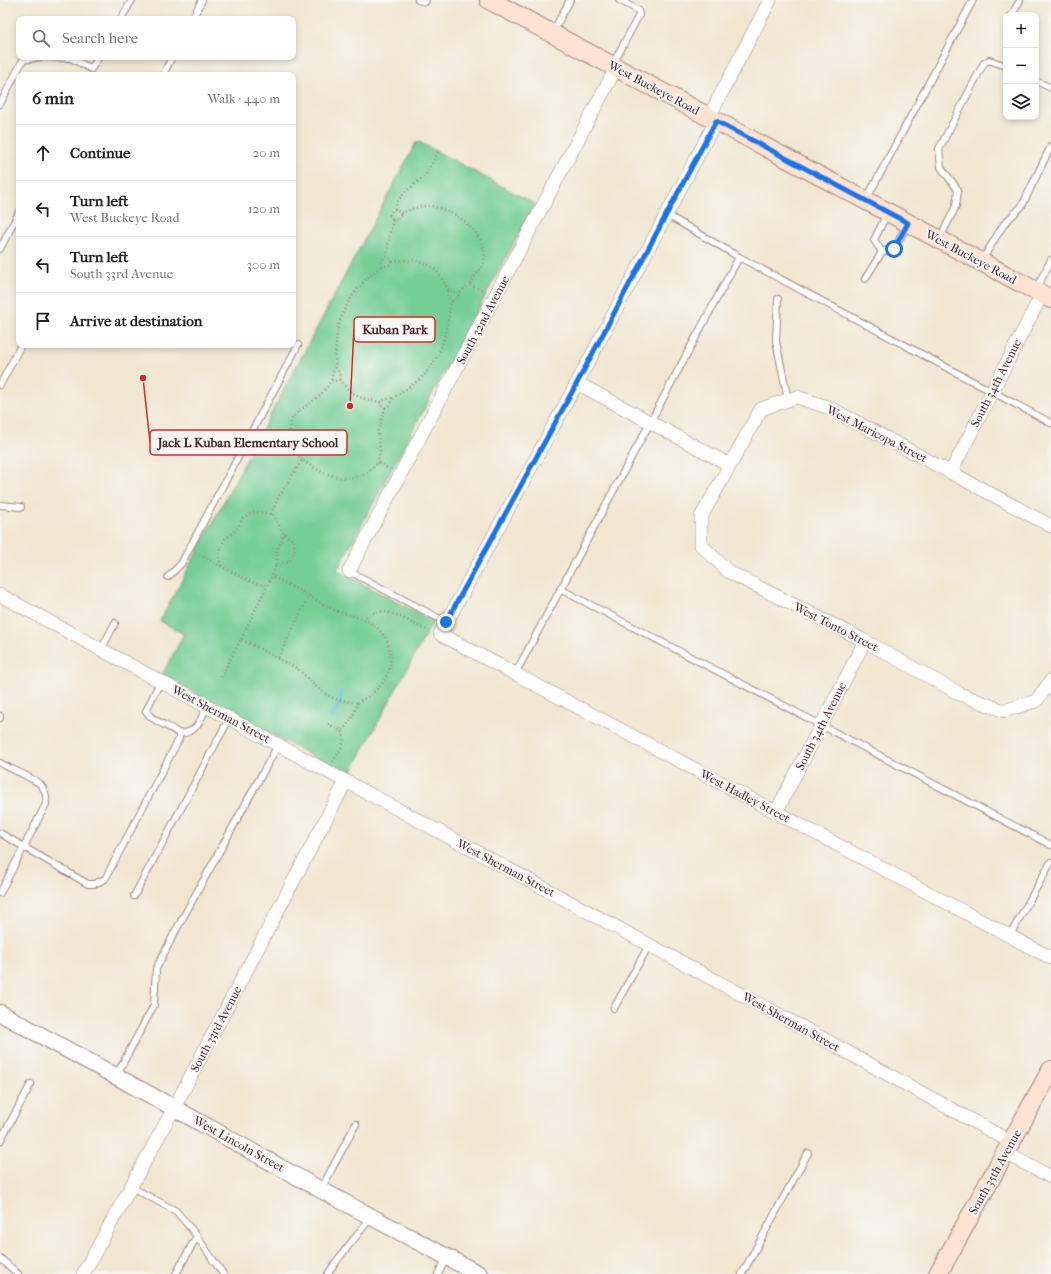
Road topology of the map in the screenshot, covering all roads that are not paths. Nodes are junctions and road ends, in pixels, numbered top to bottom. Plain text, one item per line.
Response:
1 (132, 0) edge
2 (202, 0) edge
3 (418, 0) edge
4 (426, 0) edge
5 (489, 0) edge
6 (570, 0) edge
7 (619, 0) edge
8 (770, 0) edge
9 (973, 0) edge
10 (1020, 0) edge
11 (1014, 12) edge
12 (123, 16) edge
13 (194, 16) edge
14 (552, 34) junction
15 (23, 60) edge
16 (74, 60) edge
17 (97, 60) edge
18 (170, 60) edge
19 (1003, 65) edge
20 (614, 66) junction
21 (17, 72) edge
22 (90, 72) edge
23 (164, 72) edge
24 (16, 73) edge
25 (1039, 82) edge
26 (1051, 88) edge
27 (0, 104) edge
28 (713, 119) junction
29 (1051, 146) edge
30 (866, 201) junction
31 (888, 213) junction
32 (667, 215) junction
33 (16, 218) edge
34 (908, 223) junction
35 (939, 240) junction
36 (0, 249) edge
37 (882, 252) junction
38 (739, 257) junction
39 (1051, 260) edge
40 (981, 262) junction
41 (865, 280) dead end
42 (1043, 295) edge
43 (778, 299) dead end
44 (298, 345) dead end
45 (19, 348) edge
46 (577, 383) junction
47 (0, 385) edge
48 (992, 392) junction
49 (788, 400) junction
50 (650, 421) junction
51 (1051, 423) edge
52 (730, 465) junction
53 (951, 472) junction
54 (0, 505) edge
55 (21, 507) dead end
56 (1051, 526) edge
57 (349, 571) joint
58 (168, 577) dead end
59 (560, 589) junction
60 (0, 595) edge
61 (115, 623) dead end
62 (438, 629) junction
63 (865, 641) junction
64 (101, 650) junction
65 (515, 674) junction
66 (1051, 681) edge
67 (160, 682) junction
68 (207, 707) junction
69 (229, 719) junction
70 (821, 726) junction
71 (179, 734) junction
72 (278, 745) junction
73 (0, 763) edge
74 (346, 781) junction
75 (776, 812) junction
76 (0, 833) edge
77 (1051, 844) edge
78 (24, 847) junction
79 (1051, 862) edge
80 (0, 893) edge
81 (134, 896) dead end
82 (1010, 935) junction
83 (649, 945) junction
84 (1051, 958) edge
85 (614, 1008) dead end
86 (0, 1013) edge
87 (1051, 1070) edge
88 (116, 1076) junction
89 (31, 1084) dead end
90 (174, 1108) junction
91 (356, 1124) dead end
92 (0, 1141) edge
93 (1008, 1148) junction
94 (808, 1153) dead end
95 (1051, 1177) edge
96 (131, 1187) junction
97 (321, 1190) junction
98 (371, 1217) junction
99 (196, 1236) junction
100 (447, 1257) junction
101 (0, 1258) edge
102 (18, 1274) edge
103 (83, 1274) edge
104 (176, 1274) edge
105 (223, 1274) edge
106 (328, 1274) edge
107 (438, 1274) edge
108 (479, 1274) edge
109 (742, 1274) edge
110 (938, 1274) edge

1 - 12 lane
2 - 13 lane
3 - 4 lane
5 - 14 main road, West Buckeye Road
6 - 14 lane
7 - 20 lane
8 - 28 street
9 - 30 lane
10 - 11 lane
14 - 20 main road, West Buckeye Road
15 - 21 lane
16 - 22 lane
17 - 22 lane
18 - 23 lane
19 - 35 lane
20 - 28 main road, West Buckeye Road
20 - 57 street, South 32nd Avenue
24 - 27 lane
25 - 26 lane
28 - 30 main road, West Buckeye Road
28 - 32 street
29 - 40 lane
30 - 31 main road, West Buckeye Road
31 - 34 main road, West Buckeye Road
31 - 37 lane
32 - 38 lane
32 - 46 street
33 - 36 lane
34 - 35 main road, West Buckeye Road
34 - 37 lane
35 - 40 main road, West Buckeye Road
37 - 41 lane
38 - 48 lane
38 - 50 lane
39 - 42 lane
40 - 42 main road, West Buckeye Road
42 - 48 street, South 34th Avenue
43 - 49 lane
44 - 58 lane
45 - 47 lane
46 - 50 street
46 - 62 street
48 - 51 lane
48 - 53 street, South 34th Avenue
49 - 52 street, West Maricopa Street
49 - 53 street, West Maricopa Street
50 - 52 street
50 - 59 lane
52 - 63 street, West Tonto Street
53 - 56 street, West Maricopa Street
54 - 55 lane
57 - 62 lane
59 - 65 lane
59 - 70 lane
60 - 64 street, West Sherman Street
61 - 64 lane
62 - 65 street, West Hadley Street
63 - 66 street, West Tonto Street
63 - 70 street, South 34th Avenue
64 - 67 street, West Sherman Street
65 - 75 street, West Hadley Street
67 - 68 street, West Sherman Street
67 - 71 lane
68 - 69 street, West Sherman Street
68 - 71 lane
69 - 72 street, West Sherman Street
69 - 81 lane
70 - 75 street, South 34th Avenue
70 - 77 lane
71 - 78 lane
72 - 74 street, West Sherman Street
72 - 88 lane
73 - 78 lane
74 - 83 street, West Sherman Street
74 - 90 street, South 33rd Avenue
75 - 82 street, West Hadley Street
76 - 78 lane
78 - 80 lane
79 - 82 lane
82 - 84 street, West Hadley Street
83 - 85 lane
83 - 93 street, West Sherman Street
86 - 88 street, West Lincoln Street
87 - 93 main road, South 35th Avenue
88 - 90 street, West Lincoln Street
89 - 92 lane
90 - 96 street, South 33rd Avenue
90 - 97 street, West Lincoln Street
91 - 97 lane
93 - 95 street, West Sherman Street
93 - 110 main road, South 35th Avenue
94 - 109 lane
96 - 99 lane
96 - 103 street, South 33rd Avenue
97 - 98 street, West Lincoln Street
98 - 100 street, West Lincoln Street
98 - 106 lane
99 - 104 lane
99 - 105 lane
100 - 107 lane
100 - 108 street, West Lincoln Street
101 - 102 lane

